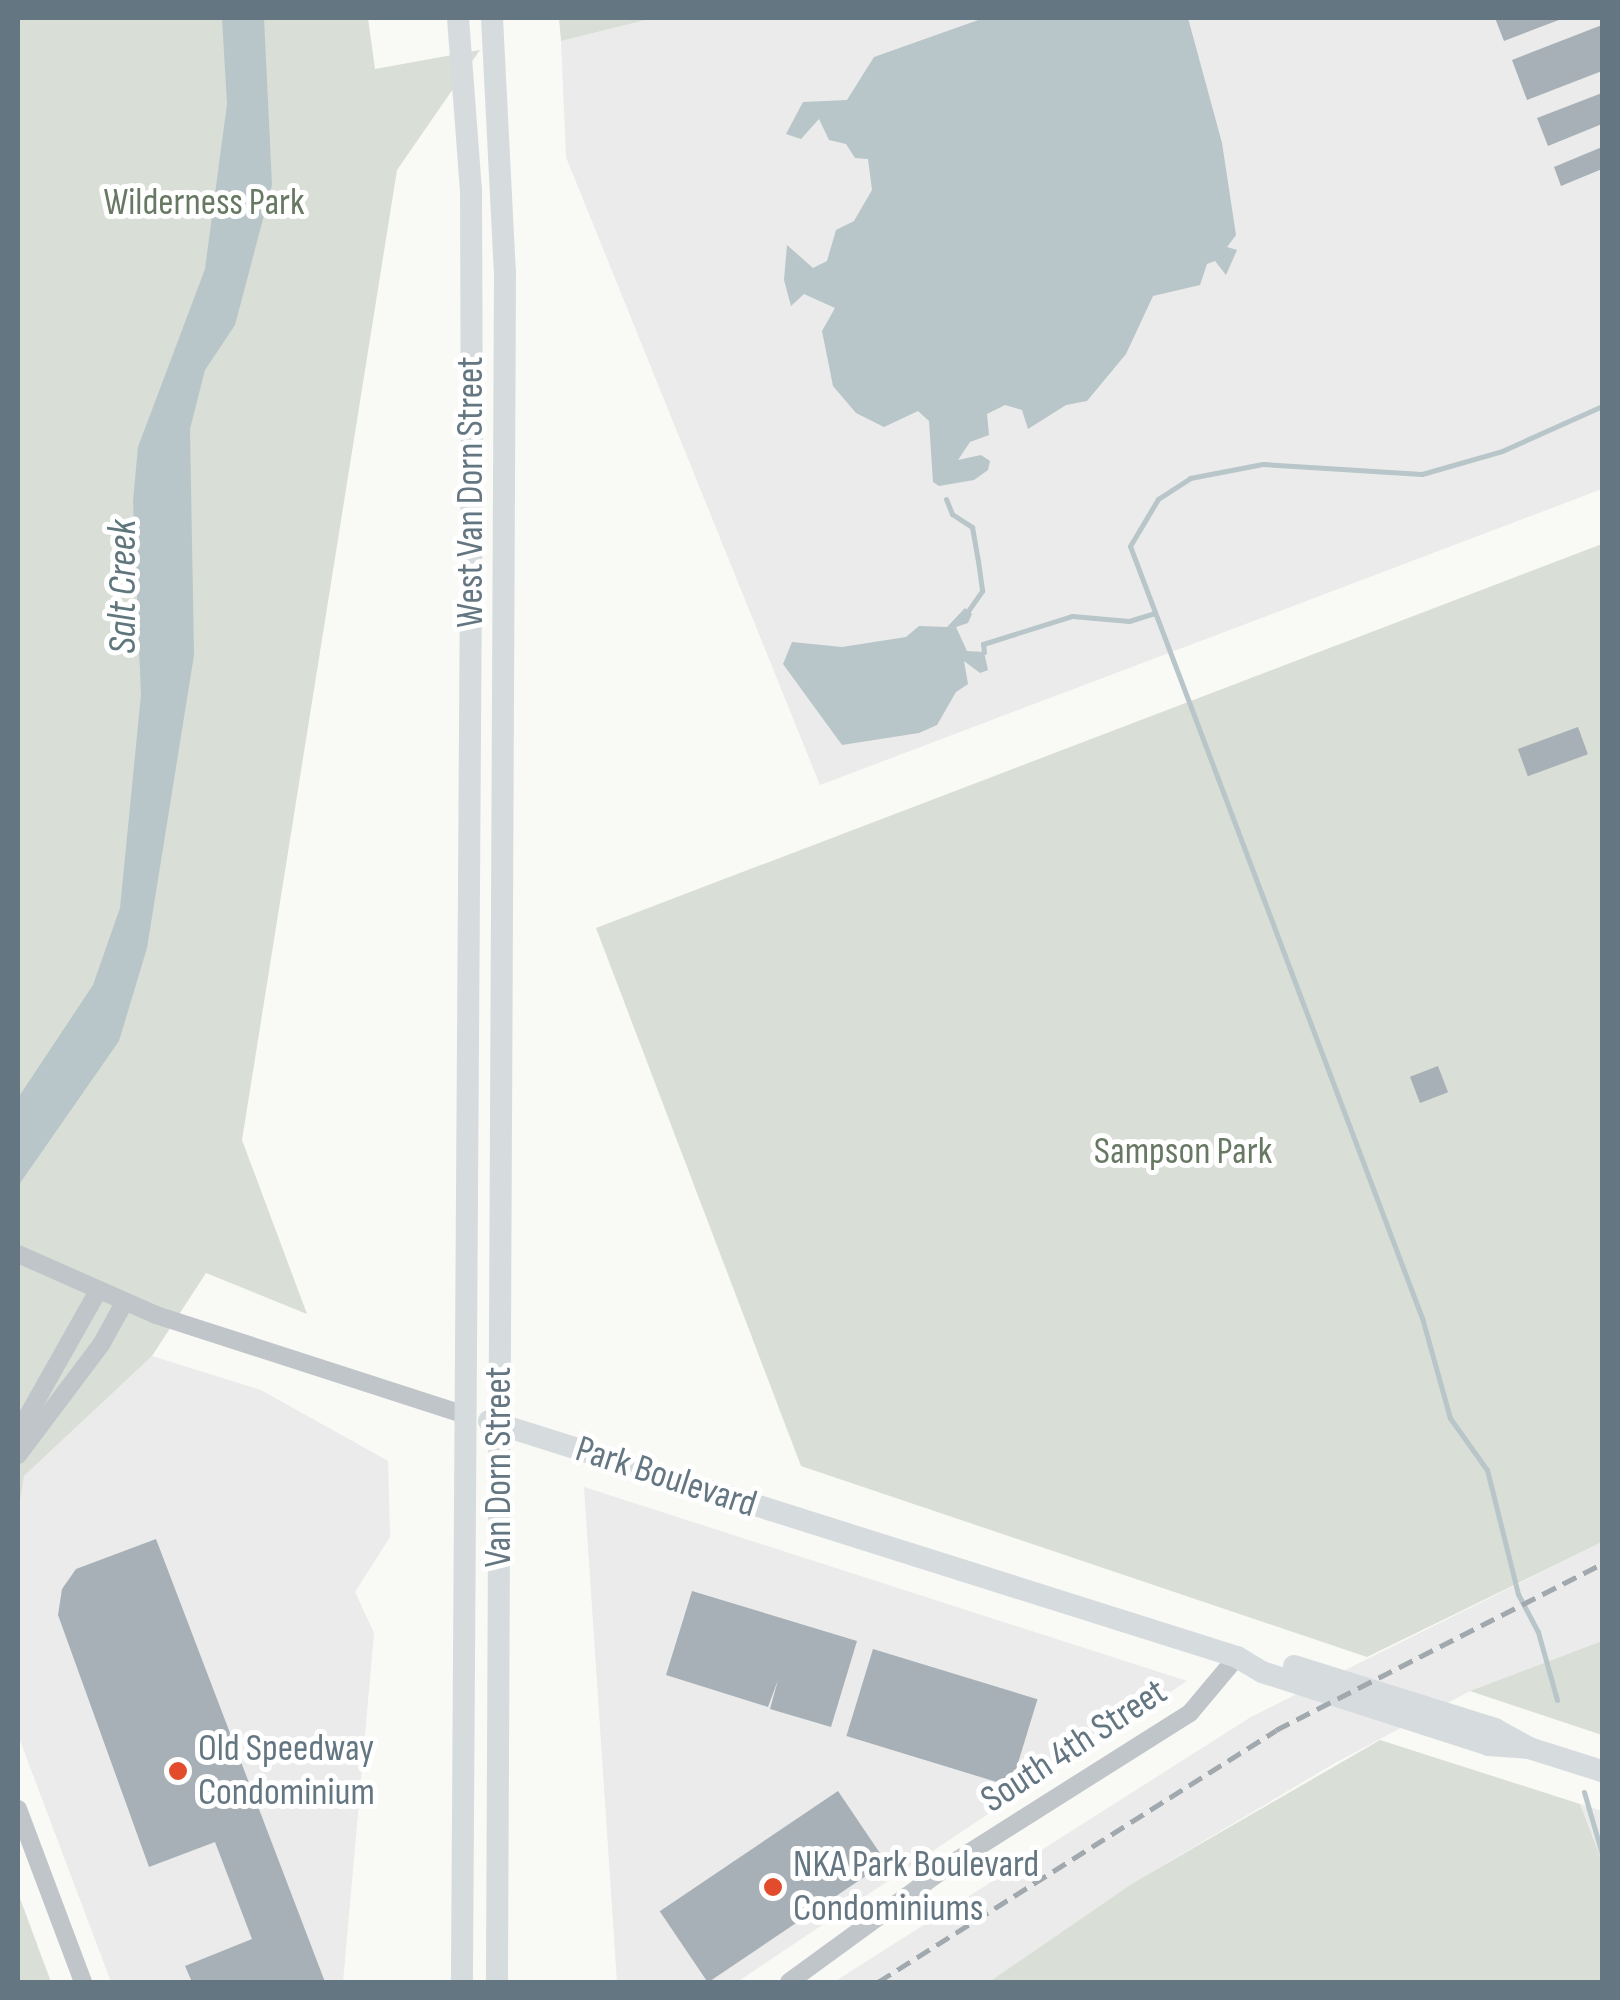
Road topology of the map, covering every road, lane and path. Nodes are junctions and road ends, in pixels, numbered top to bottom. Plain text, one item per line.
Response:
1 (458, 18) edge
2 (492, 18) edge
3 (500, 952) joint
4 (468, 967) joint
5 (24, 1258) edge
6 (97, 1293) junction
7 (124, 1303) junction
8 (466, 1415) junction
9 (500, 1424) junction
10 (18, 1433) edge
11 (18, 1455) edge
12 (1237, 1658) junction
13 (1602, 1772) edge
14 (18, 1809) edge
15 (83, 1982) edge
16 (462, 1982) edge
17 (497, 1982) edge
18 (790, 1982) edge

1 - 4 main road, West Van Dorn Street
2 - 3 main road, West Van Dorn Street
3 - 9 main road, Van Dorn Street
4 - 8 main road, Van Dorn Street
5 - 6 street, Park Boulevard
6 - 7 street, Park Boulevard
6 - 10 street
7 - 8 street, Park Boulevard
7 - 11 street
8 - 9 main road, Park Boulevard
8 - 16 main road, Van Dorn Street
9 - 12 main road, Park Boulevard
9 - 17 main road, Van Dorn Street
12 - 13 main road, Park Boulevard
12 - 18 street, South 4th Street
14 - 15 street

